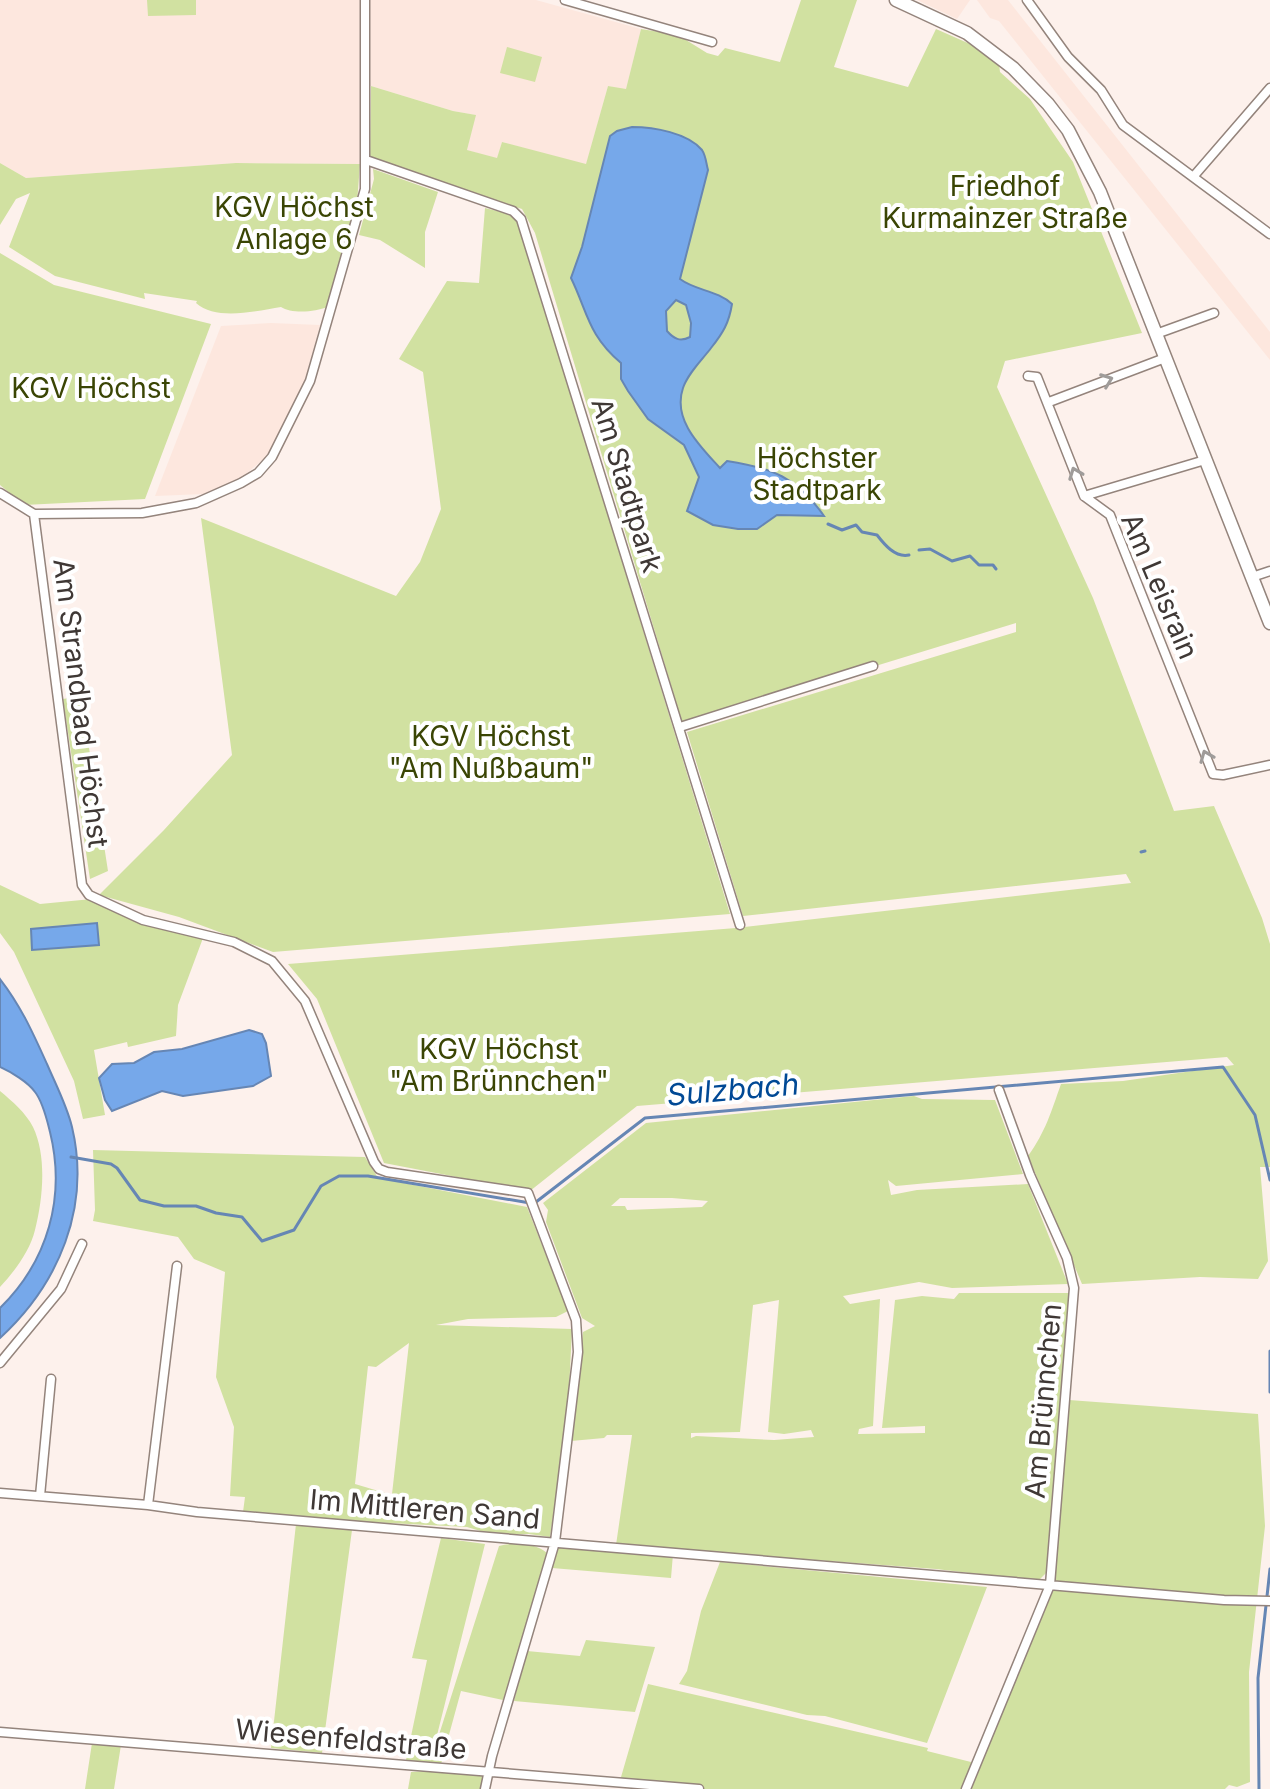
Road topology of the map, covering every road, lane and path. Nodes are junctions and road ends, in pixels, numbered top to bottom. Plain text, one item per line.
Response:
1 (365, 0) edge
2 (565, 0) edge
3 (896, 0) edge
4 (1026, 0) edge
5 (712, 42) dead end
6 (1270, 88) edge
7 (366, 160) junction
8 (1193, 177) junction
9 (1270, 234) edge
10 (1214, 313) dead end
11 (1156, 334) junction
12 (1165, 358) junction
13 (1028, 376) dead end
14 (1049, 402) junction
15 (1205, 460) junction
16 (0, 493) edge
17 (1084, 496) junction
18 (34, 514) junction
19 (1270, 571) edge
20 (1252, 577) junction
21 (1270, 623) edge
22 (873, 666) dead end
23 (680, 727) junction
24 (1270, 765) edge
25 (740, 925) dead end
26 (999, 1090) dead end
27 (82, 1244) dead end
28 (177, 1266) dead end
29 (0, 1363) edge
30 (51, 1379) dead end
31 (0, 1493) edge
32 (40, 1496) junction
33 (148, 1505) junction
34 (555, 1542) junction
35 (1050, 1585) junction
36 (1265, 1601) edge
37 (0, 1732) edge
38 (488, 1773) junction
39 (485, 1789) edge
40 (699, 1789) edge
41 (966, 1789) edge

1 - 7 street
2 - 5 street
3 - 11 main road
4 - 8 street
6 - 8 street
7 - 18 street
7 - 23 street, Am Stadtpark
8 - 9 street
10 - 11 street
11 - 12 main road
14 -> 12 street
12 - 15 main road
13 - 14 street, Am Leisrain
17 -> 14 street, Am Leisrain
15 - 17 street
15 - 20 main road
16 - 18 street
24 -> 17 street, Am Leisrain
18 - 34 street, Am Strandbad Höchst
19 - 20 street
20 - 21 main road
22 - 23 street
23 - 25 street, Am Stadtpark
26 - 35 street, Am Brünnchen
27 - 29 street
28 - 33 street
30 - 32 street
31 - 32 street, Im Mittleren Sand
32 - 33 street, Im Mittleren Sand
33 - 34 street, Im Mittleren Sand
34 - 35 street
34 - 38 street, Im Mittleren Sand
35 - 36 street
35 - 41 street, Am Brünnchen
37 - 38 street, Wiesenfeldstraße
38 - 39 street, Im Mittleren Sand
38 - 40 street, Wiesenfeldstraße

